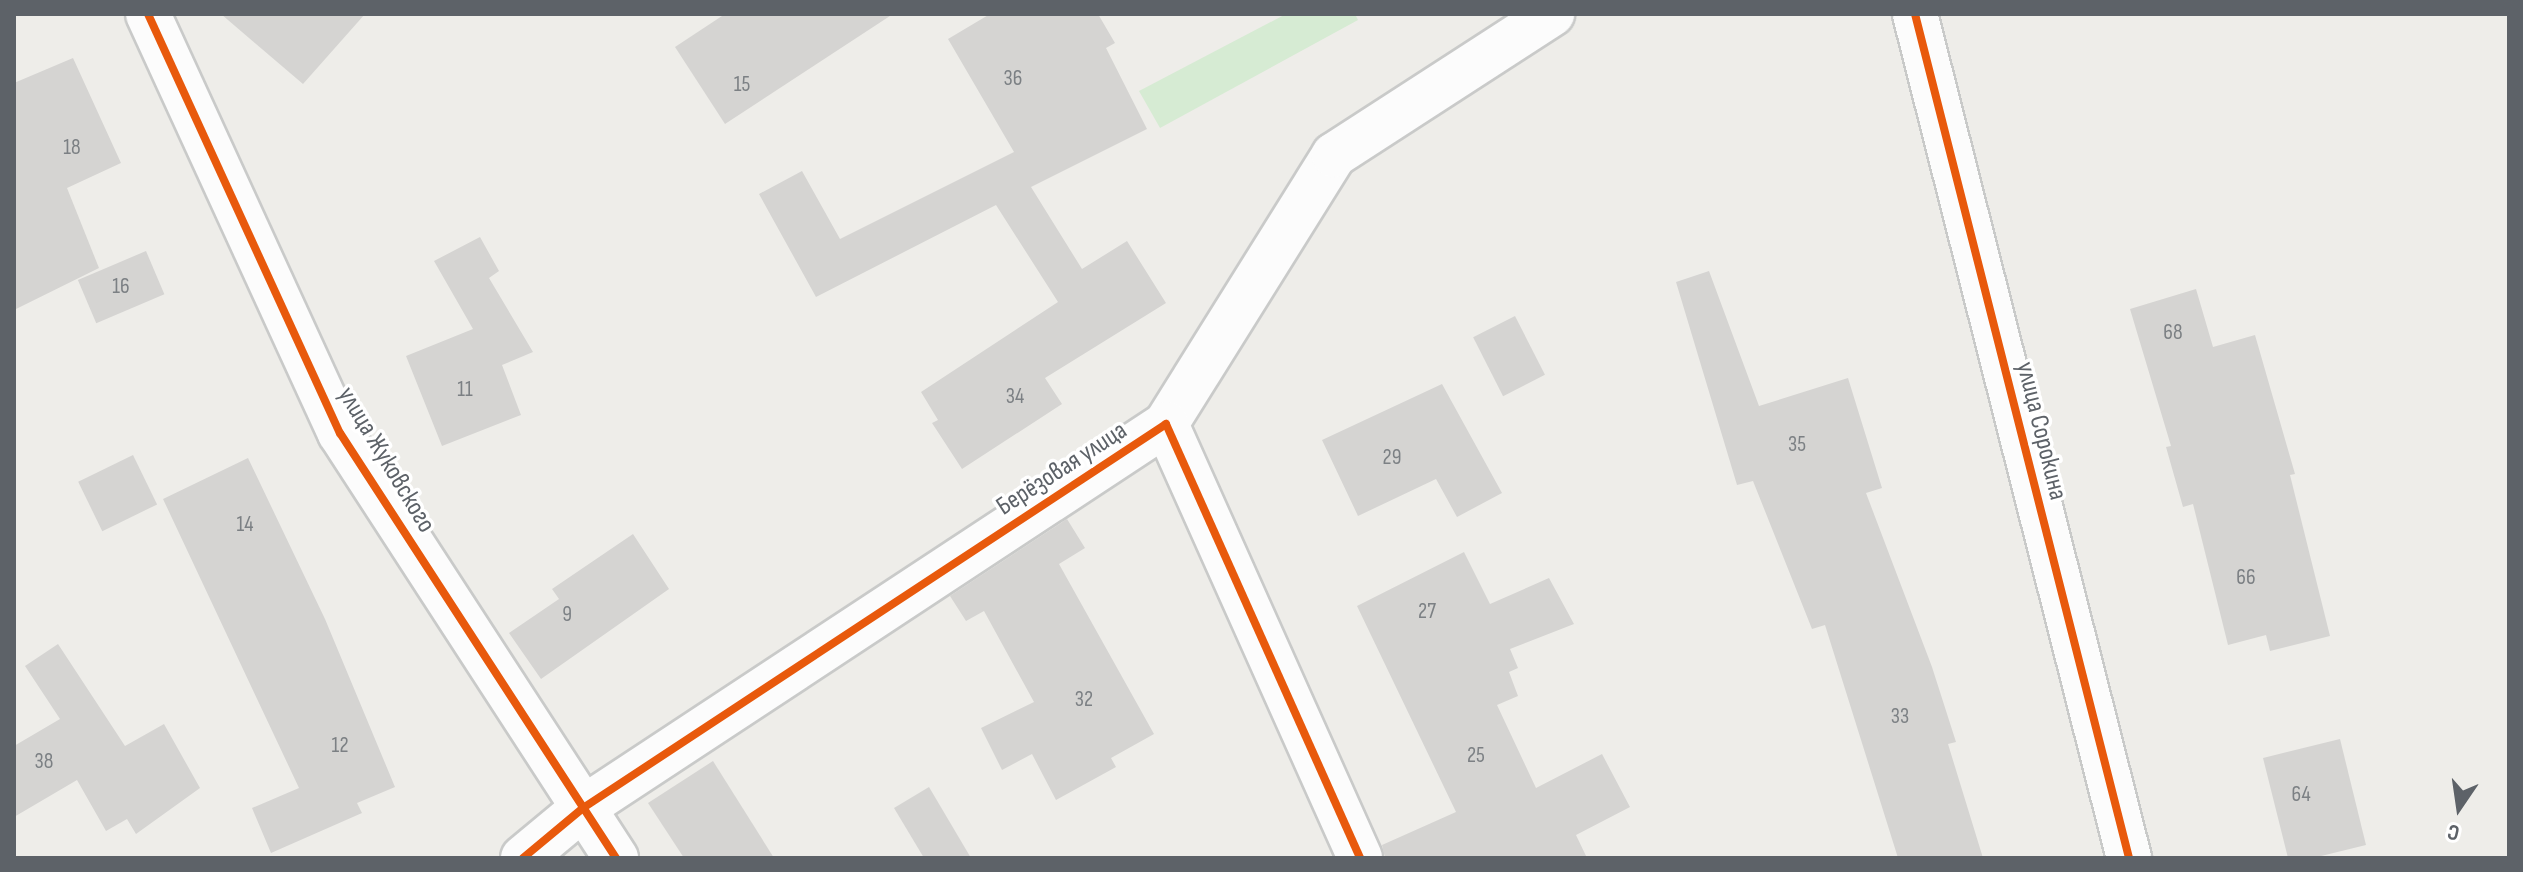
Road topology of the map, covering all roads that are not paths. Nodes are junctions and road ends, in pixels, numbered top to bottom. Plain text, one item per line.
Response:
1 (148, 14) edge
2 (1552, 14) edge
3 (1915, 14) edge
4 (1166, 424) junction
5 (583, 808) junction
6 (523, 858) edge
7 (616, 858) edge
8 (1360, 858) edge
9 (2129, 858) edge

1 - 5 street, улица Жуковского
2 - 4 street
3 - 9 street, улица Сорокина
4 - 5 street, Берёзовая улица
4 - 8 street, Берёзовая улица
5 - 6 street, Берёзовая улица
5 - 7 street, улица Жуковского

